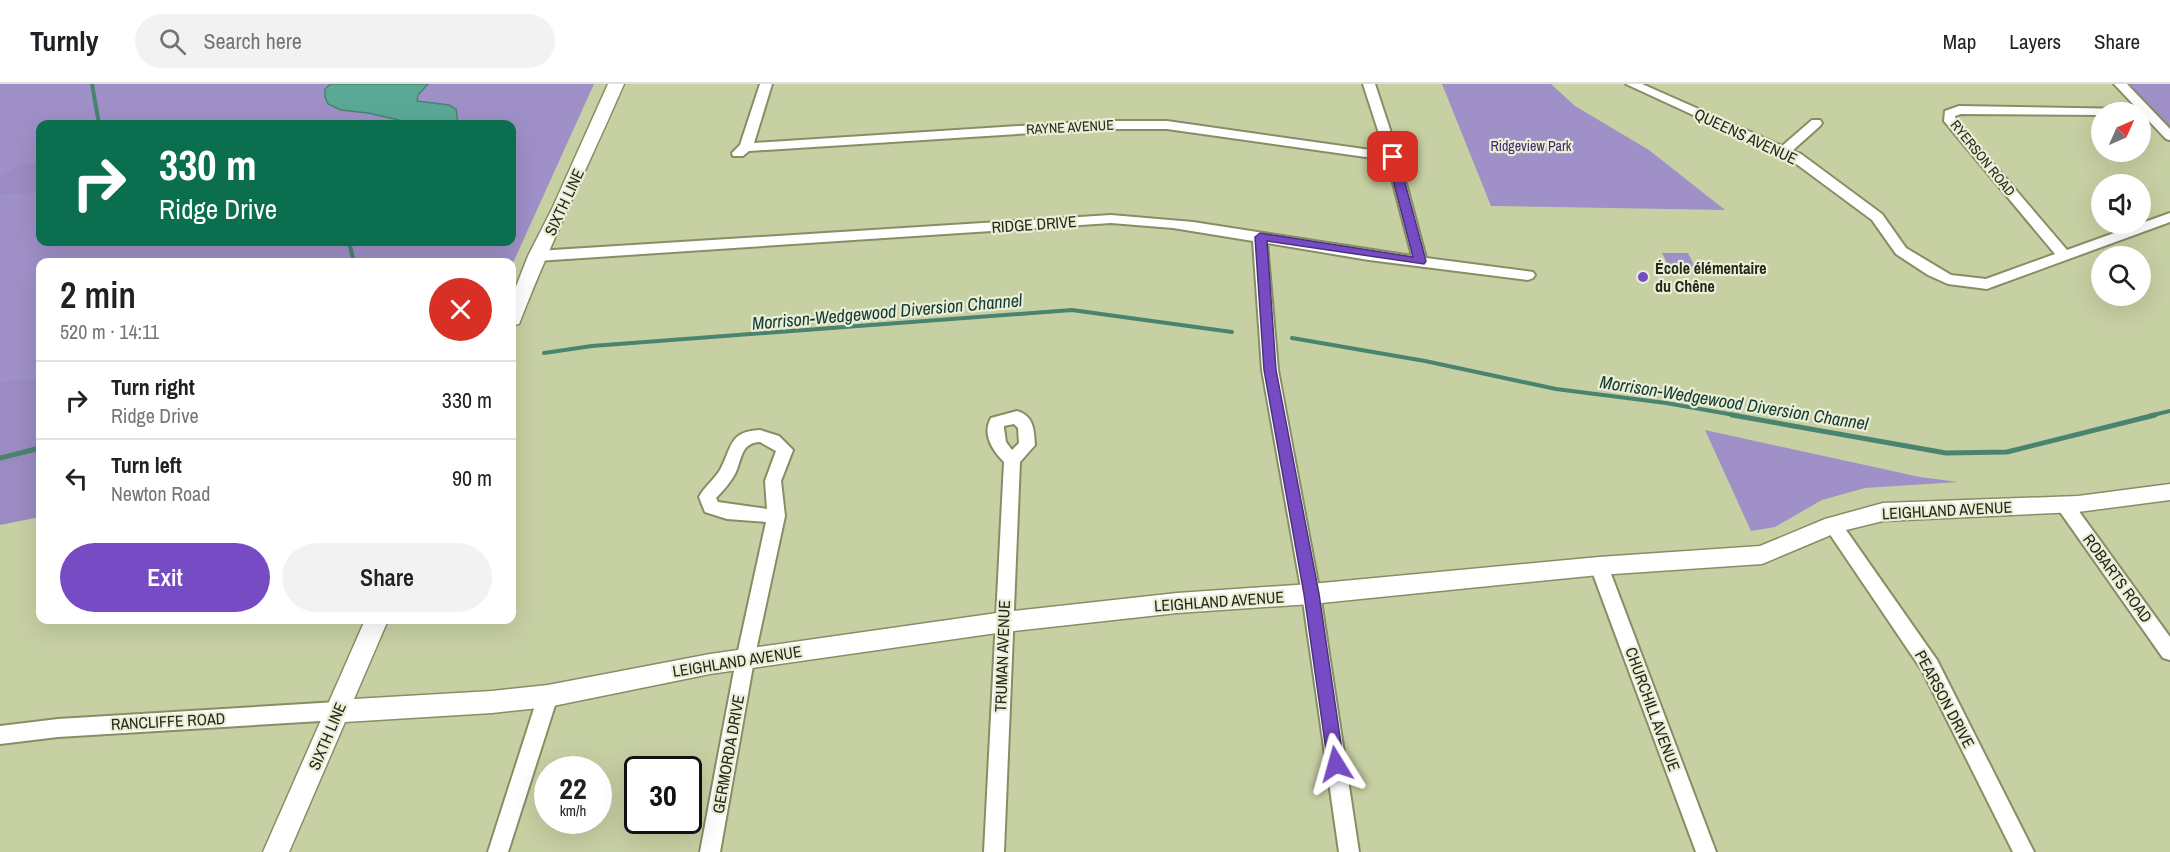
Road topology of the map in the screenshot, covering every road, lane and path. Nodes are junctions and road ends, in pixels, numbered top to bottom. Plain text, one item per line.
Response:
1 (616, 84) edge
2 (766, 84) edge
3 (1369, 84) edge
4 (1632, 84) edge
5 (2120, 84) edge
6 (2135, 102) edge
7 (2091, 112) edge
8 (2151, 119) edge
9 (1816, 123) dead end
10 (2170, 136) edge
11 (1784, 151) junction
12 (1393, 157) junction
13 (2170, 217) edge
14 (1260, 237) junction
15 (2065, 255) junction
16 (537, 256) junction
17 (1420, 261) junction
18 (1528, 275) dead end
19 (516, 309) edge
20 (1012, 460) dead end
21 (2170, 492) edge
22 (2064, 504) junction
23 (776, 516) junction
24 (1833, 525) junction
25 (1599, 566) junction
26 (1311, 594) junction
27 (1004, 622) junction
28 (374, 624) edge
29 (2170, 651) edge
30 (745, 660) junction
31 (548, 696) junction
32 (337, 711) junction
33 (0, 735) edge
34 (276, 852) edge
35 (498, 852) edge
36 (710, 852) edge
37 (994, 852) edge
38 (1349, 852) edge
39 (1706, 852) edge
40 (2024, 852) edge

1 - 16 street, SIXTH LINE
2 - 12 street, RAYNE AVENUE
3 - 12 street
4 - 11 street, QUEENS AVENUE
5 - 6 street
7 - 15 street, RYERSON ROAD
8 - 10 street
9 - 11 street
11 - 15 street, QUEENS AVENUE
12 - 17 street
13 - 15 street, QUEENS AVENUE
14 - 16 street, RIDGE DRIVE
14 - 17 street, RIDGE DRIVE
14 - 26 street
16 - 19 street, SIXTH LINE
17 - 18 street, RIDGE DRIVE
20 - 27 street, TRUMAN AVENUE
21 - 22 street, LEIGHLAND AVENUE
22 - 24 street, LEIGHLAND AVENUE
22 - 29 street, ROBARTS ROAD
23 - 23 street, GERMORDA DRIVE
23 - 30 street, GERMORDA DRIVE
24 - 25 street, LEIGHLAND AVENUE
24 - 40 street, PEARSON DRIVE
25 - 26 street, LEIGHLAND AVENUE
25 - 39 street, CHURCHILL AVENUE
26 - 27 street, LEIGHLAND AVENUE
26 - 38 street
27 - 30 street, LEIGHLAND AVENUE
27 - 37 street, TRUMAN AVENUE
28 - 32 street, SIXTH LINE
30 - 31 street, LEIGHLAND AVENUE
30 - 36 street, GERMORDA DRIVE
31 - 32 street, LEIGHLAND AVENUE
31 - 35 street
32 - 33 street, RANCLIFFE ROAD
32 - 34 street, SIXTH LINE

